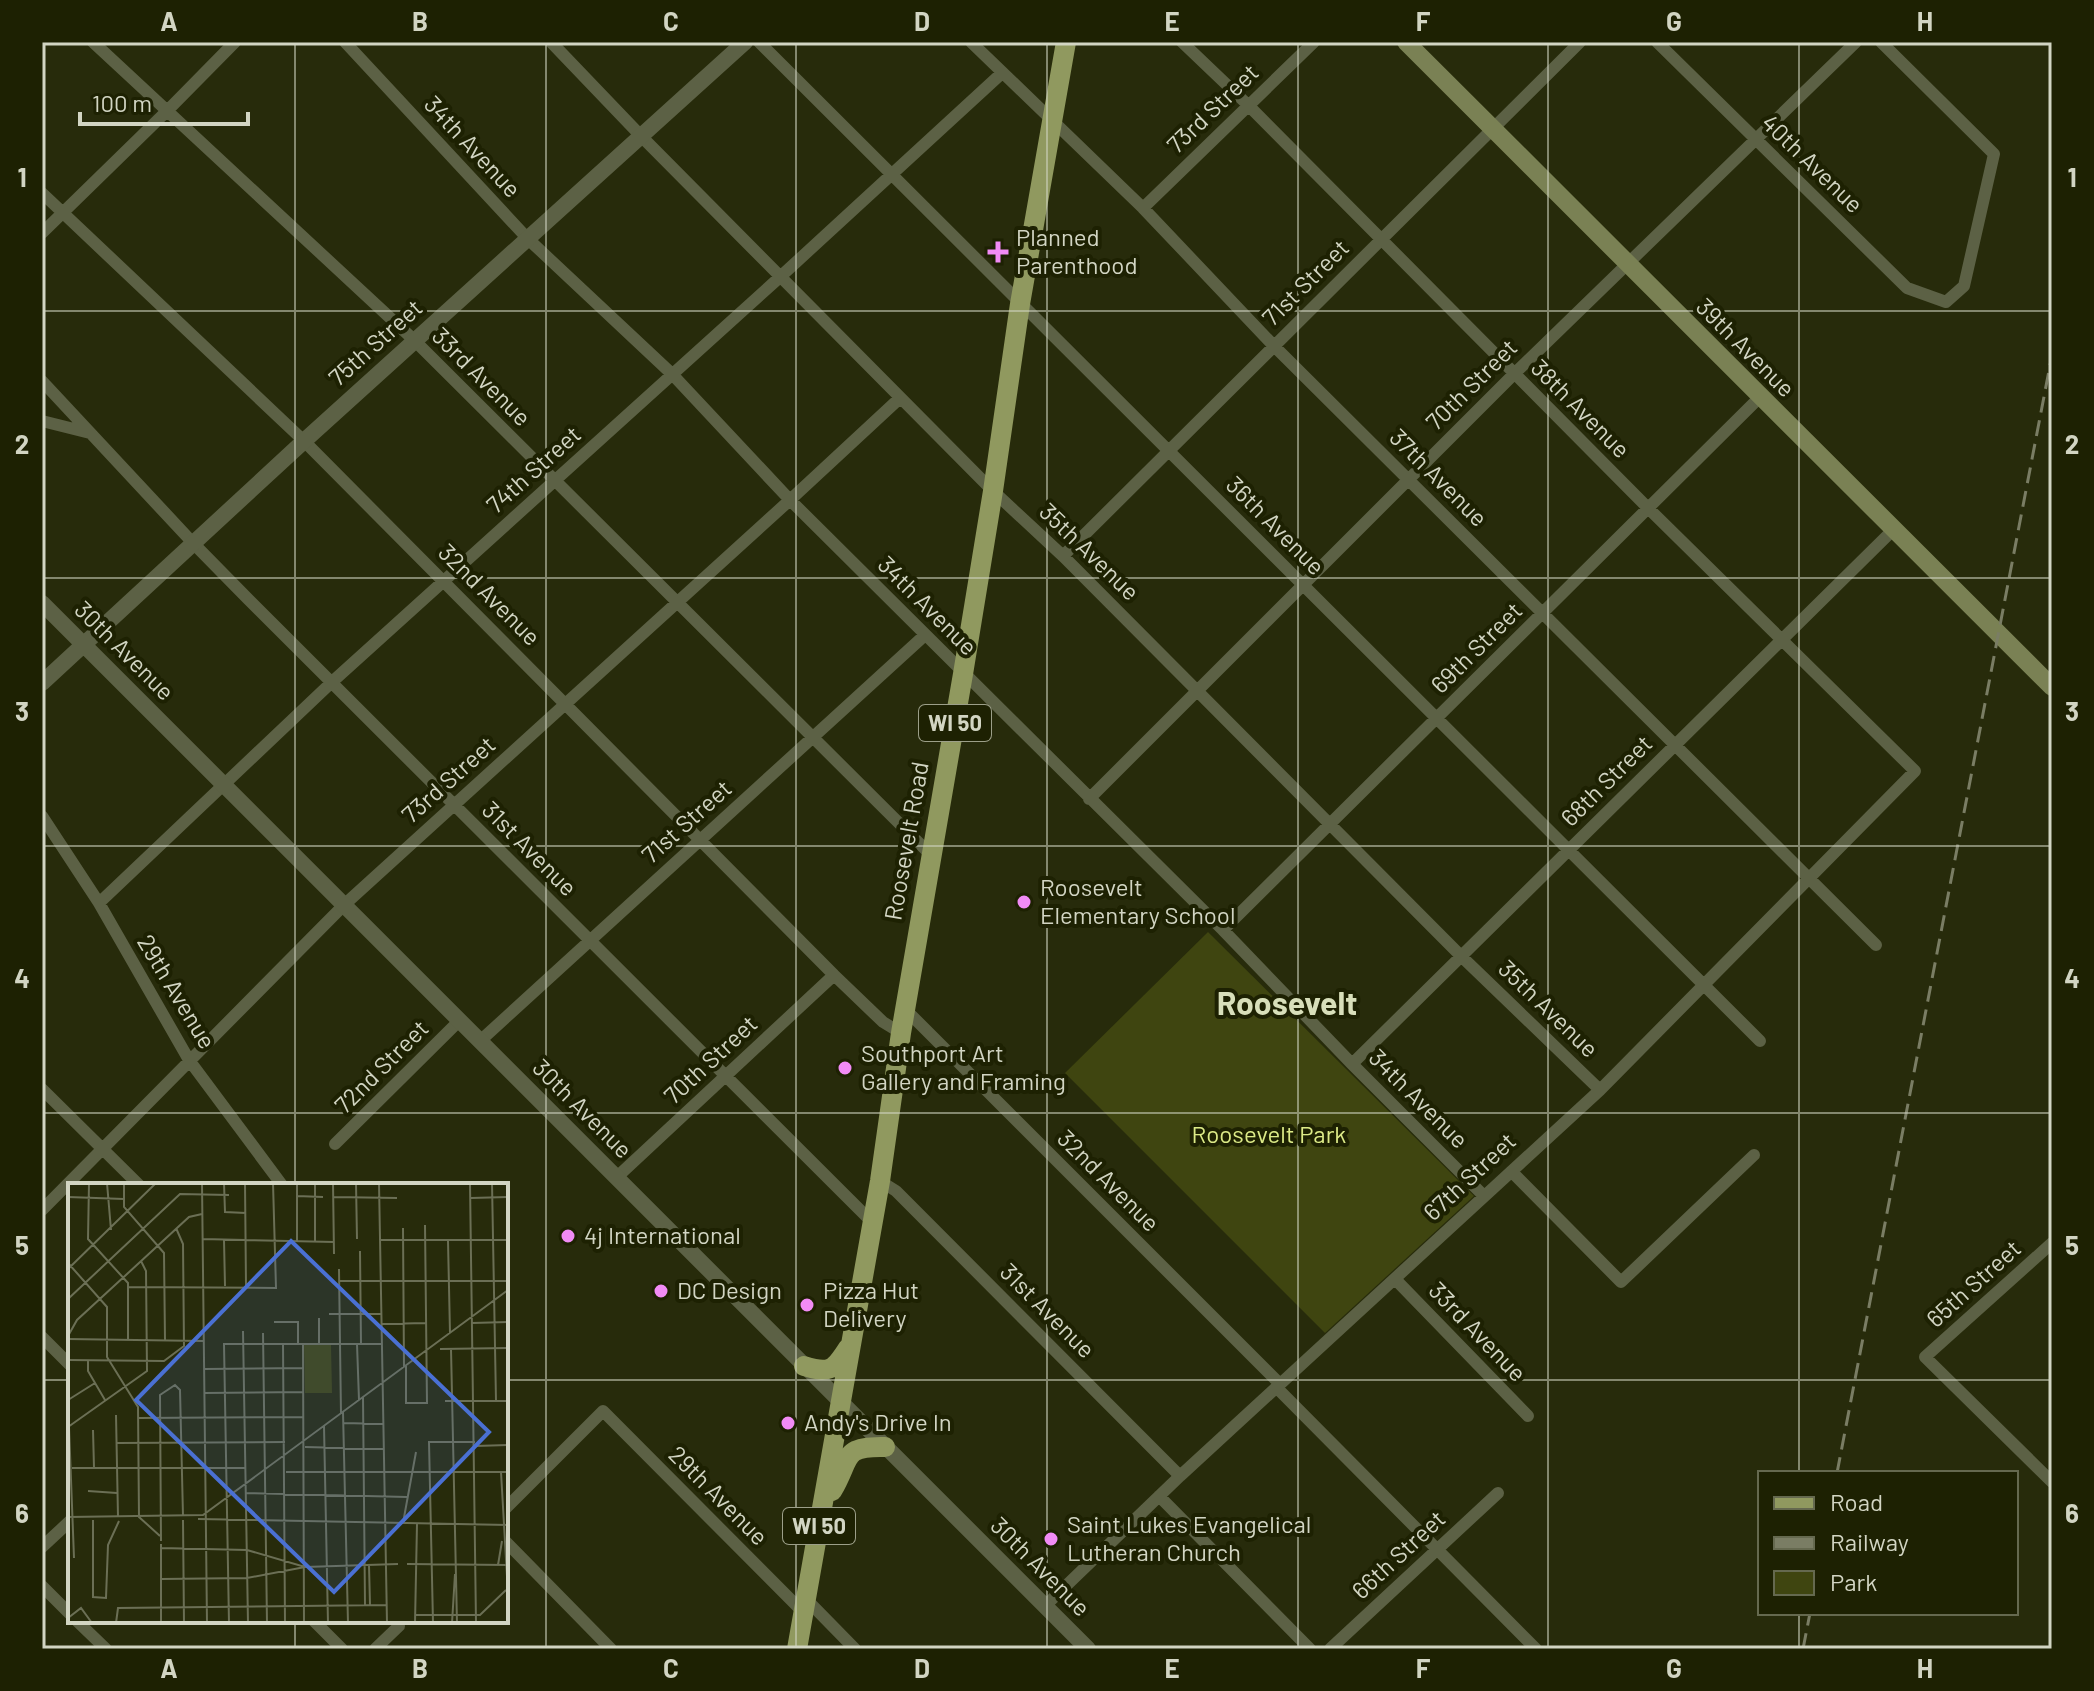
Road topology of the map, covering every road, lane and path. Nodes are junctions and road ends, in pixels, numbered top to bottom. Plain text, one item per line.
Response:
1 (93, 42) edge
2 (235, 42) edge
3 (345, 42) edge
4 (551, 42) edge
5 (745, 42) edge
6 (759, 42) edge
7 (971, 42) edge
8 (1066, 42) edge
9 (1182, 42) edge
10 (1314, 42) edge
11 (1406, 42) edge
12 (1580, 42) edge
13 (1657, 42) edge
14 (1856, 42) edge
15 (1881, 42) edge
16 (1002, 73) junction
17 (1248, 105) junction
18 (168, 110) junction
19 (1051, 122) junction
20 (1492, 129) junction
21 (641, 136) junction
22 (1756, 140) junction
23 (891, 174) junction
24 (42, 193) edge
25 (1143, 208) junction
26 (62, 213) junction
27 (42, 233) edge
28 (528, 239) junction
29 (1381, 240) junction
30 (1626, 263) junction
31 (780, 277) junction
32 (1020, 304) junction
33 (414, 340) junction
34 (1274, 346) junction
35 (672, 374) junction
36 (1514, 374) junction
37 (42, 381) edge
38 (1760, 397) junction
39 (900, 398) junction
40 (42, 421) edge
41 (93, 434) junction
42 (304, 441) junction
43 (1169, 451) junction
44 (1407, 480) junction
45 (554, 481) junction
46 (993, 491) junction
47 (790, 500) junction
48 (1648, 508) junction
49 (1893, 530) junction
50 (193, 543) junction
51 (1063, 556) junction
52 (444, 581) junction
53 (1302, 585) junction
54 (42, 603) edge
55 (677, 603) junction
56 (1543, 612) junction
57 (925, 635) junction
58 (1782, 639) junction
59 (83, 644) junction
60 (963, 674) junction
61 (2049, 679) edge
62 (332, 682) junction
63 (42, 683) edge
64 (1197, 689) junction
65 (566, 704) junction
66 (1438, 719) junction
67 (813, 737) junction
68 (1675, 745) junction
69 (1915, 771) joint
70 (225, 785) junction
71 (1089, 799) junction
72 (454, 806) junction
73 (42, 816) edge
74 (1330, 825) junction
75 (701, 840) junction
76 (1569, 850) junction
77 (931, 855) junction
78 (1810, 878) junction
79 (99, 903) junction
80 (344, 905) junction
81 (1223, 930) junction
82 (591, 940) junction
83 (1876, 945) dead end
84 (1461, 956) junction
85 (834, 975) junction
86 (1705, 986) junction
87 (905, 1009) junction
88 (459, 1021) junction
89 (901, 1033) junction
90 (480, 1041) junction
91 (1760, 1041) dead end
92 (189, 1060) junction
93 (1352, 1064) junction
94 (726, 1076) junction
95 (42, 1089) edge
96 (1600, 1090) junction
97 (335, 1144) dead end
98 (102, 1148) junction
99 (1754, 1155) dead end
100 (1512, 1172) junction
101 (617, 1177) junction
102 (880, 1181) junction
103 (68, 1183) edge
104 (68, 1183) edge
105 (137, 1183) edge
106 (281, 1183) edge
107 (1484, 1196) junction
108 (42, 1210) edge
109 (872, 1222) junction
110 (2052, 1243) edge
111 (1395, 1279) junction
112 (42, 1337) edge
113 (850, 1345) junction
114 (68, 1363) edge
115 (804, 1366) junction
116 (1278, 1386) junction
117 (840, 1403) junction
118 (1528, 1416) dead end
119 (885, 1447) junction
120 (1180, 1476) junction
121 (2052, 1482) edge
122 (1498, 1493) dead end
123 (1159, 1496) junction
124 (823, 1503) junction
125 (508, 1506) edge
126 (68, 1523) edge
127 (508, 1544) edge
128 (42, 1547) edge
129 (1438, 1550) junction
130 (42, 1586) edge
131 (804, 1605) junction
132 (1045, 1606) junction
133 (68, 1612) edge
134 (79, 1623) edge
135 (316, 1623) edge
136 (399, 1626) dead end
137 (106, 1649) edge
138 (342, 1649) edge
139 (375, 1649) edge
140 (611, 1649) edge
141 (797, 1649) edge
142 (855, 1649) edge
143 (1088, 1649) edge
144 (1310, 1649) edge
145 (1330, 1649) edge
146 (1536, 1649) edge

1 - 18 street, 33rd Avenue
2 - 18 street
3 - 28 street, 34th Avenue
4 - 21 street, 35th Avenue
5 - 21 street, 75th Street
6 - 23 street, 36th Avenue
7 - 16 street, 37th Avenue
8 - 19 main road, Roosevelt Road / WI 50
9 - 17 street, 38th Avenue
10 - 17 street, 73rd Street
11 - 20 main road, 39th Avenue
12 - 20 street, 71st Street
13 - 22 street, 40th Avenue
14 - 22 street, 70th Street
15 - 22 street, 40th Avenue
16 - 19 street, 37th Avenue
16 - 23 street, 74th Street
17 - 25 street, 73rd Street
17 - 29 street, 38th Avenue
18 - 26 street
18 - 33 street, 33rd Avenue
19 - 25 street, 37th Avenue
19 - 32 main road, Roosevelt Road / WI 50
20 - 29 street, 71st Street
20 - 30 main road, 39th Avenue
21 - 28 street, 75th Street
21 - 31 street, 35th Avenue
22 - 30 street, 70th Street
23 - 31 street, 74th Street
23 - 32 street, 36th Avenue
24 - 26 street, 32nd Avenue
25 - 34 street, 37th Avenue
26 - 27 street
26 - 42 street, 32nd Avenue
28 - 33 street, 75th Street
28 - 35 street, 34th Avenue
29 - 34 street, 71st Street
29 - 36 street, 38th Avenue
30 - 36 street, 70th Street
30 - 38 main road, 39th Avenue
31 - 35 street, 74th Street
31 - 39 street, 35th Avenue
32 - 43 street, 36th Avenue
32 - 46 main road, Roosevelt Road / WI 50
33 - 42 street, 75th Street
33 - 45 street, 33rd Avenue
34 - 43 street, 71st Street
34 - 44 street, 37th Avenue
35 - 45 street, 74th Street
35 - 47 street, 34th Avenue
36 - 44 street, 70th Street
36 - 48 street, 38th Avenue
37 - 41 street, 31st Avenue
38 - 48 street, 69th Street
38 - 49 main road, 39th Avenue
39 - 46 street, 35th Avenue
39 - 47 street, 73rd Street
40 - 41 street
41 - 50 street, 31st Avenue
42 - 50 street, 75th Street
42 - 52 street, 32nd Avenue
43 - 51 street, 71st Street
43 - 53 street, 36th Avenue
44 - 53 street, 70th Street
44 - 56 street, 37th Avenue
45 - 52 street, 74th Street
45 - 55 street, 33rd Avenue
46 - 51 street, 35th Avenue
46 - 60 main road, Roosevelt Road / WI 50
47 - 55 street, 73rd Street
47 - 57 street, 34th Avenue
48 - 56 street, 69th Street
48 - 58 street, 38th Avenue
49 - 58 street, 68th Street
49 - 61 main road, 39th Avenue
50 - 59 street, 75th Street
50 - 62 street, 31st Avenue
51 - 64 street, 35th Avenue
52 - 62 street, 74th Street
52 - 65 street, 32nd Avenue
53 - 64 street, 70th Street
53 - 66 street, 36th Avenue
54 - 59 street, 30th Avenue
55 - 65 street, 73rd Street
55 - 67 street, 33rd Avenue
56 - 66 street, 69th Street
56 - 68 street, 37th Avenue
57 - 60 street, 34th Avenue
57 - 67 street, 71st Street
58 - 68 street, 68th Street
58 - 69 street, 38th Avenue
59 - 63 street, 75th Street
59 - 70 street, 30th Avenue
60 - 71 street, 34th Avenue
60 - 77 main road, Roosevelt Road / WI 50
62 - 70 street, 74th Street
62 - 72 street, 31st Avenue
64 - 71 street, 70th Street
64 - 74 street, 35th Avenue
65 - 72 street, 73rd Street
65 - 75 street, 32nd Avenue
66 - 74 street, 69th Street
66 - 76 street, 36th Avenue
67 - 75 street, 71st Street
67 - 77 street, 33rd Avenue
68 - 76 street, 68th Street
68 - 78 street, 37th Avenue
69 - 78 street, 67th Street
70 - 79 street, 74th Street
70 - 80 street, 30th Avenue
71 - 81 street, 34th Avenue
72 - 80 street, 73rd Street
72 - 82 street, 31st Avenue
73 - 79 street, 29th Avenue
74 - 81 street, 69th Street
74 - 84 street, 35th Avenue
75 - 82 street, 71st Street
75 - 85 street, 32nd Avenue
76 - 84 street, 68th Street
76 - 86 street, 36th Avenue
77 - 87 main road, Roosevelt Road / WI 50
78 - 83 street, 37th Avenue
78 - 86 street, 67th Street
79 - 92 street, 29th Avenue
80 - 88 street, 30th Avenue
80 - 92 street, 73rd Street
81 - 93 street, 34th Avenue
82 - 90 street, 71st Street
82 - 94 street, 31st Avenue
84 - 93 street, 68th Street
84 - 96 street, 35th Avenue
85 - 89 street, 32nd Avenue
85 - 94 street, 70th Street
86 - 91 street, 36th Avenue
86 - 96 street, 67th Street
87 - 89 main road, Roosevelt Road / WI 50
87 - 116 street, 32nd Avenue
88 - 90 street, 30th Avenue
88 - 97 street, 72nd Street
89 - 102 main road, Roosevelt Road / WI 50
90 - 101 street, 30th Avenue
92 - 98 street, 73rd Street
92 - 106 street, 29th Avenue
93 - 107 street, 34th Avenue
94 - 101 street, 70th Street
94 - 109 street, 31st Avenue
95 - 98 street
96 - 100 street, 67th Street
98 - 104 street, 73rd Street
98 - 105 street
99 - 100 street
100 - 107 street, 67th Street
101 - 115 street, 30th Avenue
102 - 109 main road, Roosevelt Road / WI 50
102 - 120 street, 31st Avenue
103 - 108 street, 73rd Street
107 - 111 street, 67th Street
109 - 113 main road, Roosevelt Road / WI 50
110 - 121 street, 65th Street
111 - 116 street, 67th Street
111 - 118 street, 33rd Avenue
112 - 114 street
113 - 115 main road
113 - 117 main road, Roosevelt Road / WI 50
115 - 117 street, 30th Avenue
116 - 120 street, 67th Street
116 - 129 street, 32nd Avenue
117 - 119 street, 30th Avenue
117 - 124 main road, Roosevelt Road / WI 50
119 - 124 main road
119 - 132 street, 30th Avenue
120 - 123 street, 67th Street
122 - 129 street, 66th Street
123 - 132 street, 67th Street
123 - 144 street
124 - 131 main road, Roosevelt Road / WI 50
125 - 131 street, 29th Avenue
126 - 128 street
127 - 140 street
129 - 145 street, 66th Street
129 - 146 street, 32nd Avenue
130 - 133 street
131 - 141 main road, Roosevelt Road / WI 50
131 - 142 street, 29th Avenue
132 - 143 street, 30th Avenue
134 - 137 street
135 - 138 street
136 - 139 street

